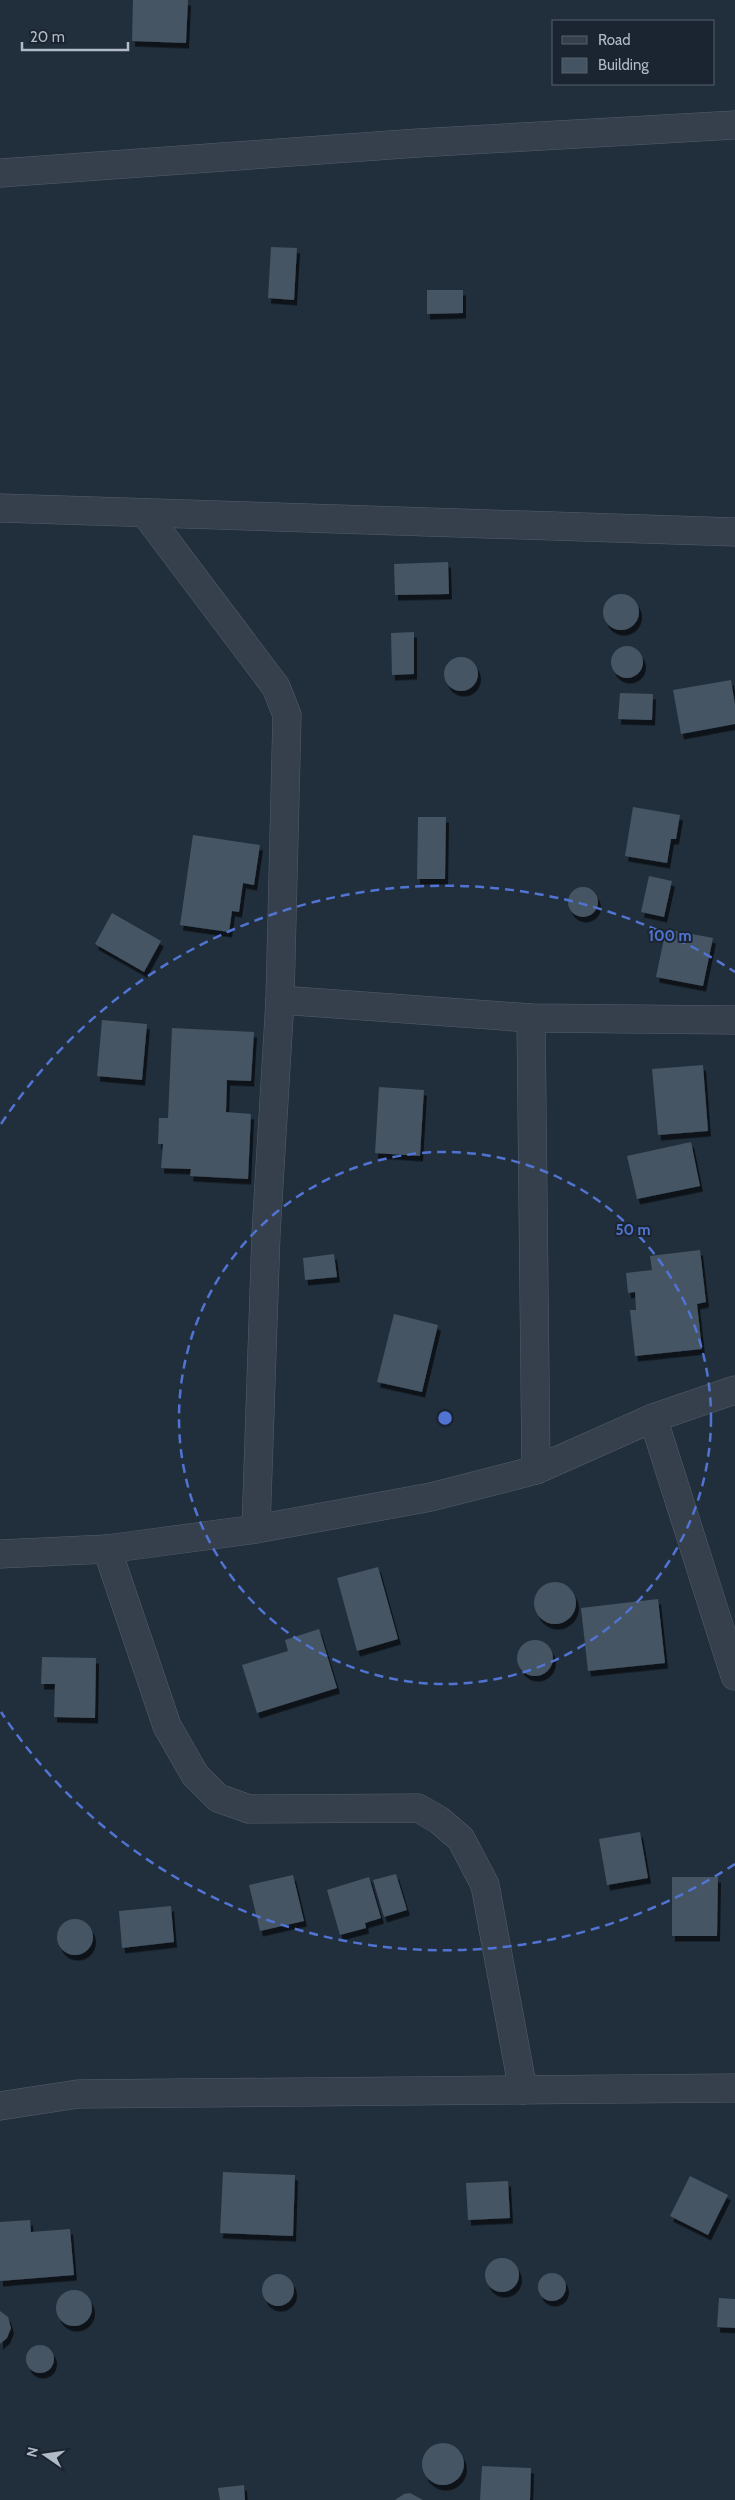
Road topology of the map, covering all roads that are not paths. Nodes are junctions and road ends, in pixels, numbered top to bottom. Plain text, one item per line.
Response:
1 (735, 125) edge
2 (0, 173) edge
3 (0, 508) edge
4 (145, 513) junction
5 (735, 532) edge
6 (280, 1000) junction
7 (530, 1018) junction
8 (735, 1020) edge
9 (735, 1390) edge
10 (653, 1418) junction
11 (536, 1470) junction
12 (256, 1528) junction
13 (107, 1549) junction
14 (0, 1554) edge
15 (735, 1676) edge
16 (735, 2088) edge
17 (523, 2090) junction
18 (0, 2106) edge

1 - 2 street
3 - 4 street
4 - 5 street
4 - 6 street
6 - 7 street
6 - 12 street
7 - 8 street
7 - 11 street
9 - 10 street
10 - 11 street
10 - 15 street
11 - 12 street
12 - 13 street
13 - 14 street
13 - 17 street
16 - 17 street
17 - 18 street

